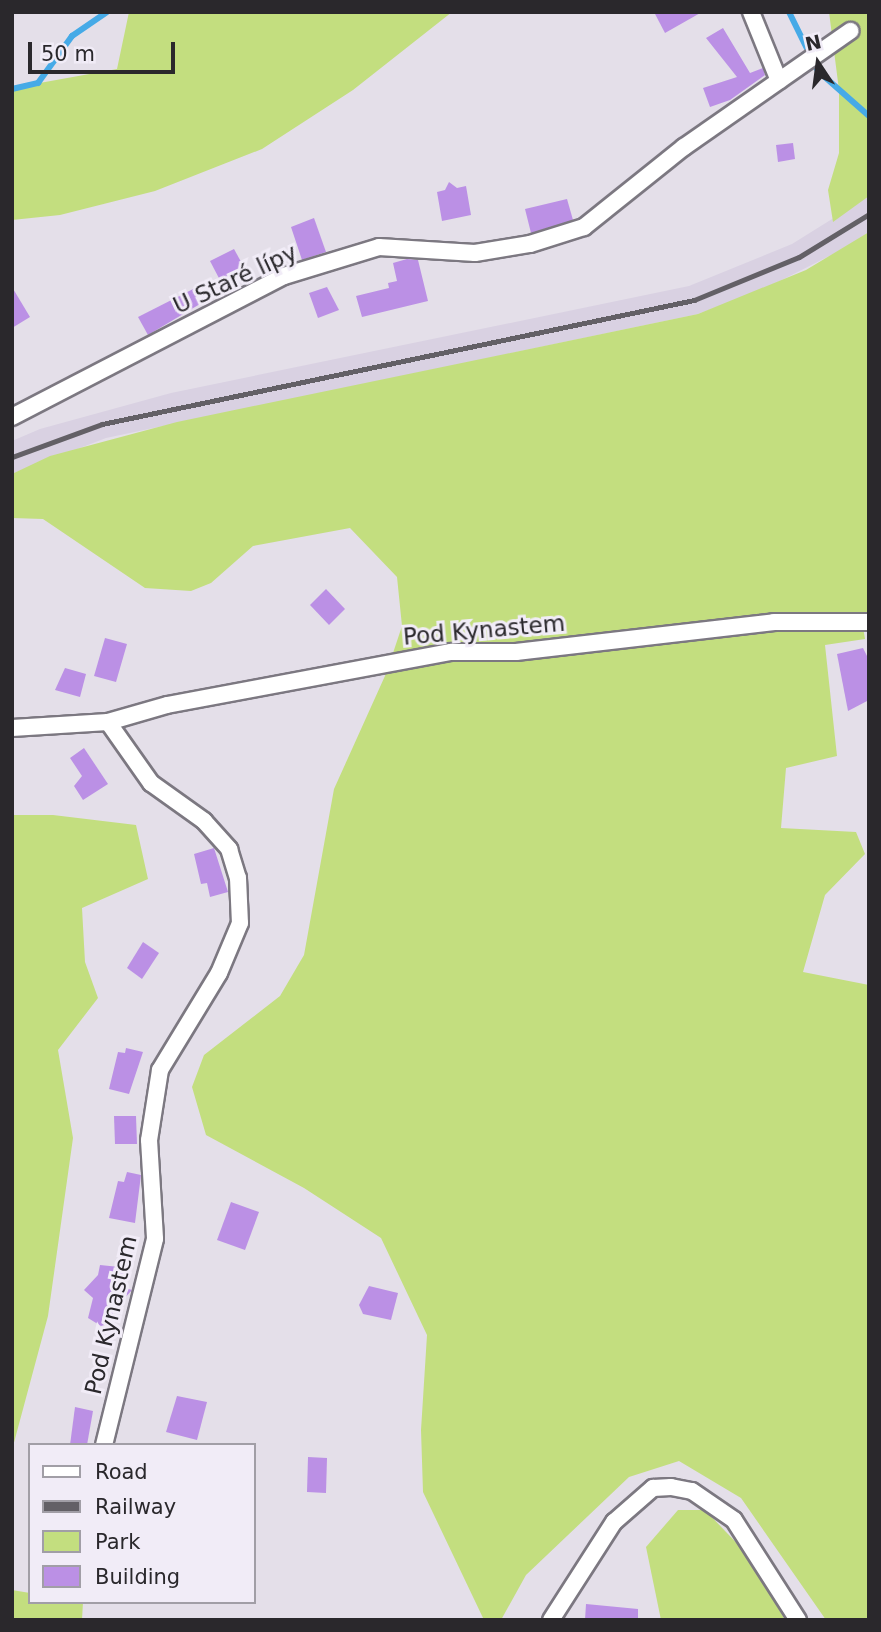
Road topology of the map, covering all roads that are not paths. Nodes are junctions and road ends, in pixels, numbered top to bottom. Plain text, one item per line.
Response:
1 (751, 12) edge
2 (850, 31) dead end
3 (779, 81) junction
4 (12, 417) edge
5 (869, 622) edge
6 (108, 722) junction
7 (12, 728) edge
8 (104, 1443) edge
9 (551, 1620) edge
10 (799, 1620) edge

1 - 3 street
2 - 3 street, U Staré lípy
3 - 4 street, U Staré lípy
5 - 6 street, Pod Kynastem
6 - 7 street, Pod Kynastem
6 - 8 street, Pod Kynastem
9 - 10 street

